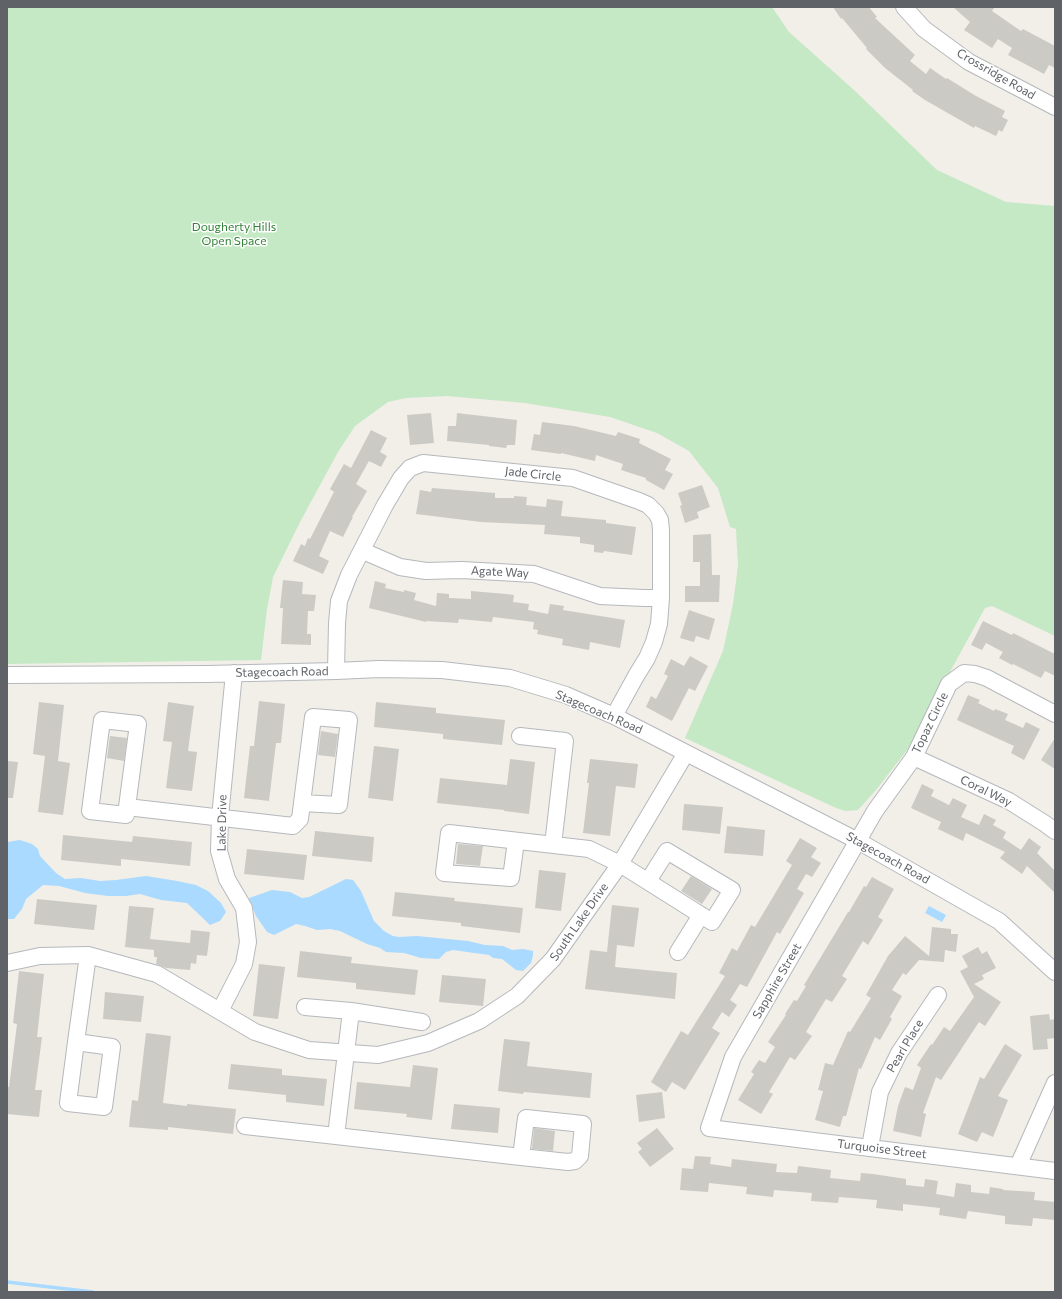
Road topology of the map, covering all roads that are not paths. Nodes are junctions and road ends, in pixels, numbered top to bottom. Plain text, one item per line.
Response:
1 (904, 7) edge
2 (1055, 107) edge
3 (363, 551) junction
4 (661, 598) junction
5 (336, 671) junction
6 (234, 673) junction
7 (7, 675) edge
8 (1055, 714) edge
9 (614, 716) junction
10 (520, 736) dead end
11 (686, 753) junction
12 (914, 757) junction
13 (302, 803) junction
14 (127, 807) junction
15 (220, 817) junction
16 (1055, 831) edge
17 (516, 841) junction
18 (858, 841) junction
19 (554, 845) junction
20 (620, 864) junction
21 (648, 881) junction
22 (701, 915) junction
23 (678, 952) dead end
24 (88, 955) junction
25 (7, 963) edge
26 (1055, 972) edge
27 (938, 996) dead end
28 (305, 1007) dead end
29 (220, 1011) junction
30 (351, 1011) junction
31 (422, 1022) dead end
32 (76, 1042) dead end
33 (346, 1052) junction
34 (1055, 1083) edge
35 (245, 1126) dead end
36 (709, 1128) joint
37 (336, 1136) junction
38 (870, 1147) junction
39 (521, 1157) dead end
40 (1018, 1166) junction
41 (1055, 1171) edge

1 - 2 street, Crossridge Road
3 - 4 street, Agate Way
3 - 4 street, Jade Circle
3 - 5 street, Jade Circle
4 - 9 street, Jade Circle
5 - 6 street, Stagecoach Road
5 - 9 street, Stagecoach Road
6 - 7 street, Stagecoach Road
6 - 15 street, Lake Drive
8 - 12 street, Topaz Circle
9 - 11 street, Stagecoach Road
10 - 19 street
11 - 18 street, Stagecoach Road
11 - 20 street, South Lake Drive
12 - 16 street, Coral Way
12 - 18 street, Topaz Circle
13 - 13 street
13 - 15 street
14 - 14 street
14 - 15 street
15 - 29 street, Lake Drive
17 - 17 street
17 - 19 street
18 - 26 street, Stagecoach Road
18 - 36 street, Sapphire Street
19 - 20 street
20 - 21 street
20 - 33 street, South Lake Drive
21 - 22 street
21 - 22 street
22 - 23 street
24 - 25 street, South Lake Drive
24 - 29 street, South Lake Drive
24 - 32 street
27 - 38 street, Pearl Place
28 - 30 street
29 - 33 street, South Lake Drive
30 - 31 street
30 - 33 street
33 - 37 street
34 - 40 street
35 - 37 street
36 - 38 street, Turquoise Street
37 - 39 street
38 - 40 street, Turquoise Street
40 - 41 street, Turquoise Street

